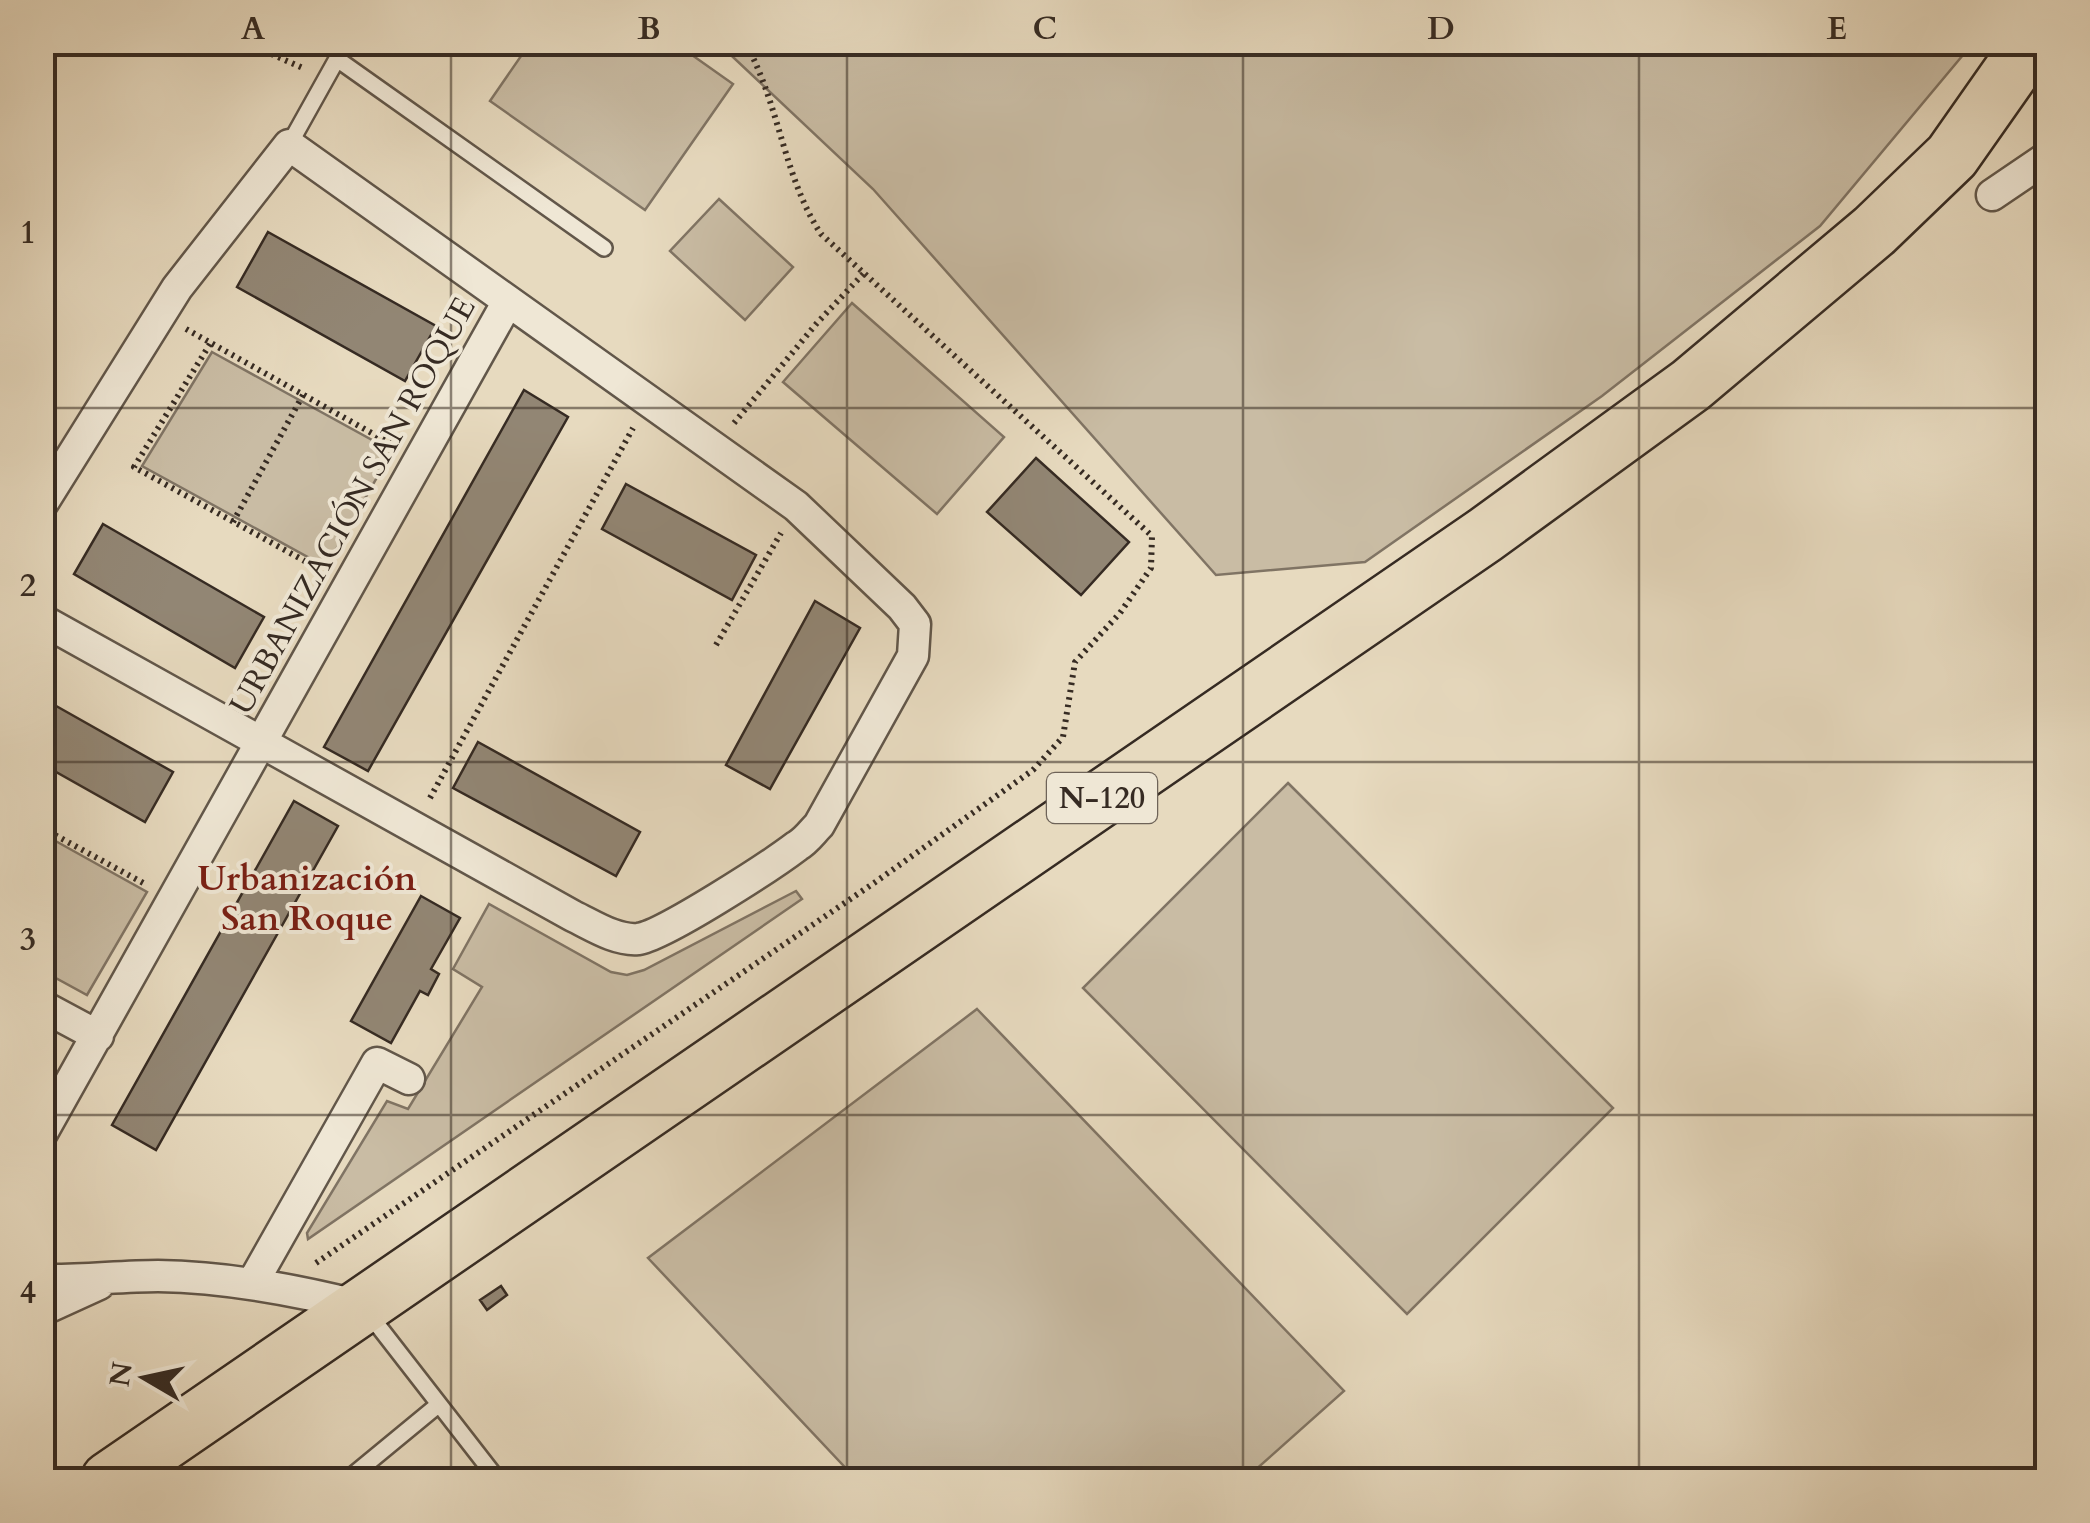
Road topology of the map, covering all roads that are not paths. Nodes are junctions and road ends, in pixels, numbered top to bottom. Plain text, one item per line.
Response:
1 (2032, 42) edge
2 (289, 144) junction
3 (2048, 157) edge
4 (1992, 195) dead end
5 (604, 248) dead end
6 (507, 303) junction
7 (42, 504) edge
8 (42, 620) edge
9 (260, 743) junction
10 (42, 1006) edge
11 (98, 1036) junction
12 (409, 1079) dead end
13 (42, 1133) edge
14 (108, 1279) junction
15 (42, 1280) edge
16 (267, 1285) junction
17 (364, 1307) junction
18 (42, 1310) edge
19 (438, 1404) junction
20 (109, 1480) edge
21 (347, 1480) edge
22 (498, 1480) edge

1 - 17 highway, N-120
2 - 5 lane
2 - 6 street, URBANIZACIÓN SAN ROQUE
2 - 7 street
3 - 4 street
6 - 9 street, URBANIZACIÓN SAN ROQUE
6 - 9 street, URBANIZACIÓN SAN ROQUE
8 - 9 street, URBANIZACIÓN SAN ROQUE
9 - 11 street, URBANIZACIÓN SAN ROQUE
10 - 11 street
11 - 13 street, URBANIZACIÓN SAN ROQUE
12 - 16 street
14 - 15 street
14 - 16 street
14 - 18 street
16 - 17 street
17 - 19 lane
17 - 20 highway, N-120
19 - 21 lane
19 - 22 lane

